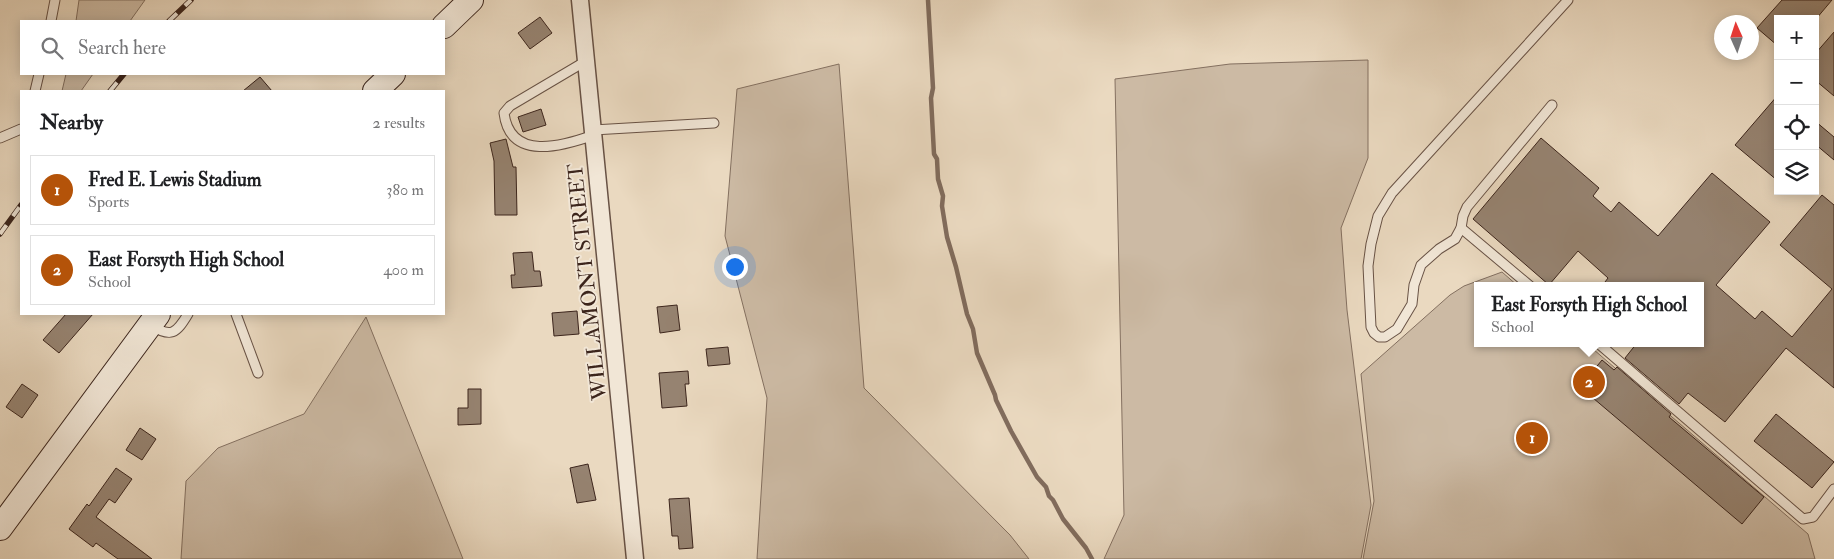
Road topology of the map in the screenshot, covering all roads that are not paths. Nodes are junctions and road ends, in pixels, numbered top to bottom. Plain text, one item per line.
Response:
1 (55, 0) edge
2 (471, 0) edge
3 (580, 0) edge
4 (1568, 0) edge
5 (51, 20) edge
6 (445, 25) edge
7 (586, 61) junction
8 (39, 75) edge
9 (392, 75) edge
10 (35, 90) edge
11 (375, 90) edge
12 (1552, 105) dead end
13 (714, 124) dead end
14 (20, 128) edge
15 (593, 132) junction
16 (0, 138) edge
17 (1461, 228) junction
18 (1525, 282) edge
19 (187, 315) edge
20 (236, 315) edge
21 (154, 319) edge
22 (1603, 347) edge
23 (258, 373) dead end
24 (1834, 489) edge
25 (4, 514) edge
26 (635, 559) edge

1 - 5 lane
2 - 6 main road
3 - 7 street, WILLAMONT STREET
4 - 17 lane
7 - 15 street, WILLAMONT STREET
7 - 15 lane
8 - 10 lane
9 - 11 main road
12 - 17 lane
13 - 15 lane
14 - 16 lane
15 - 26 street, WILLAMONT STREET
17 - 18 lane
19 - 21 lane
20 - 23 lane
21 - 25 main road
22 - 24 lane

